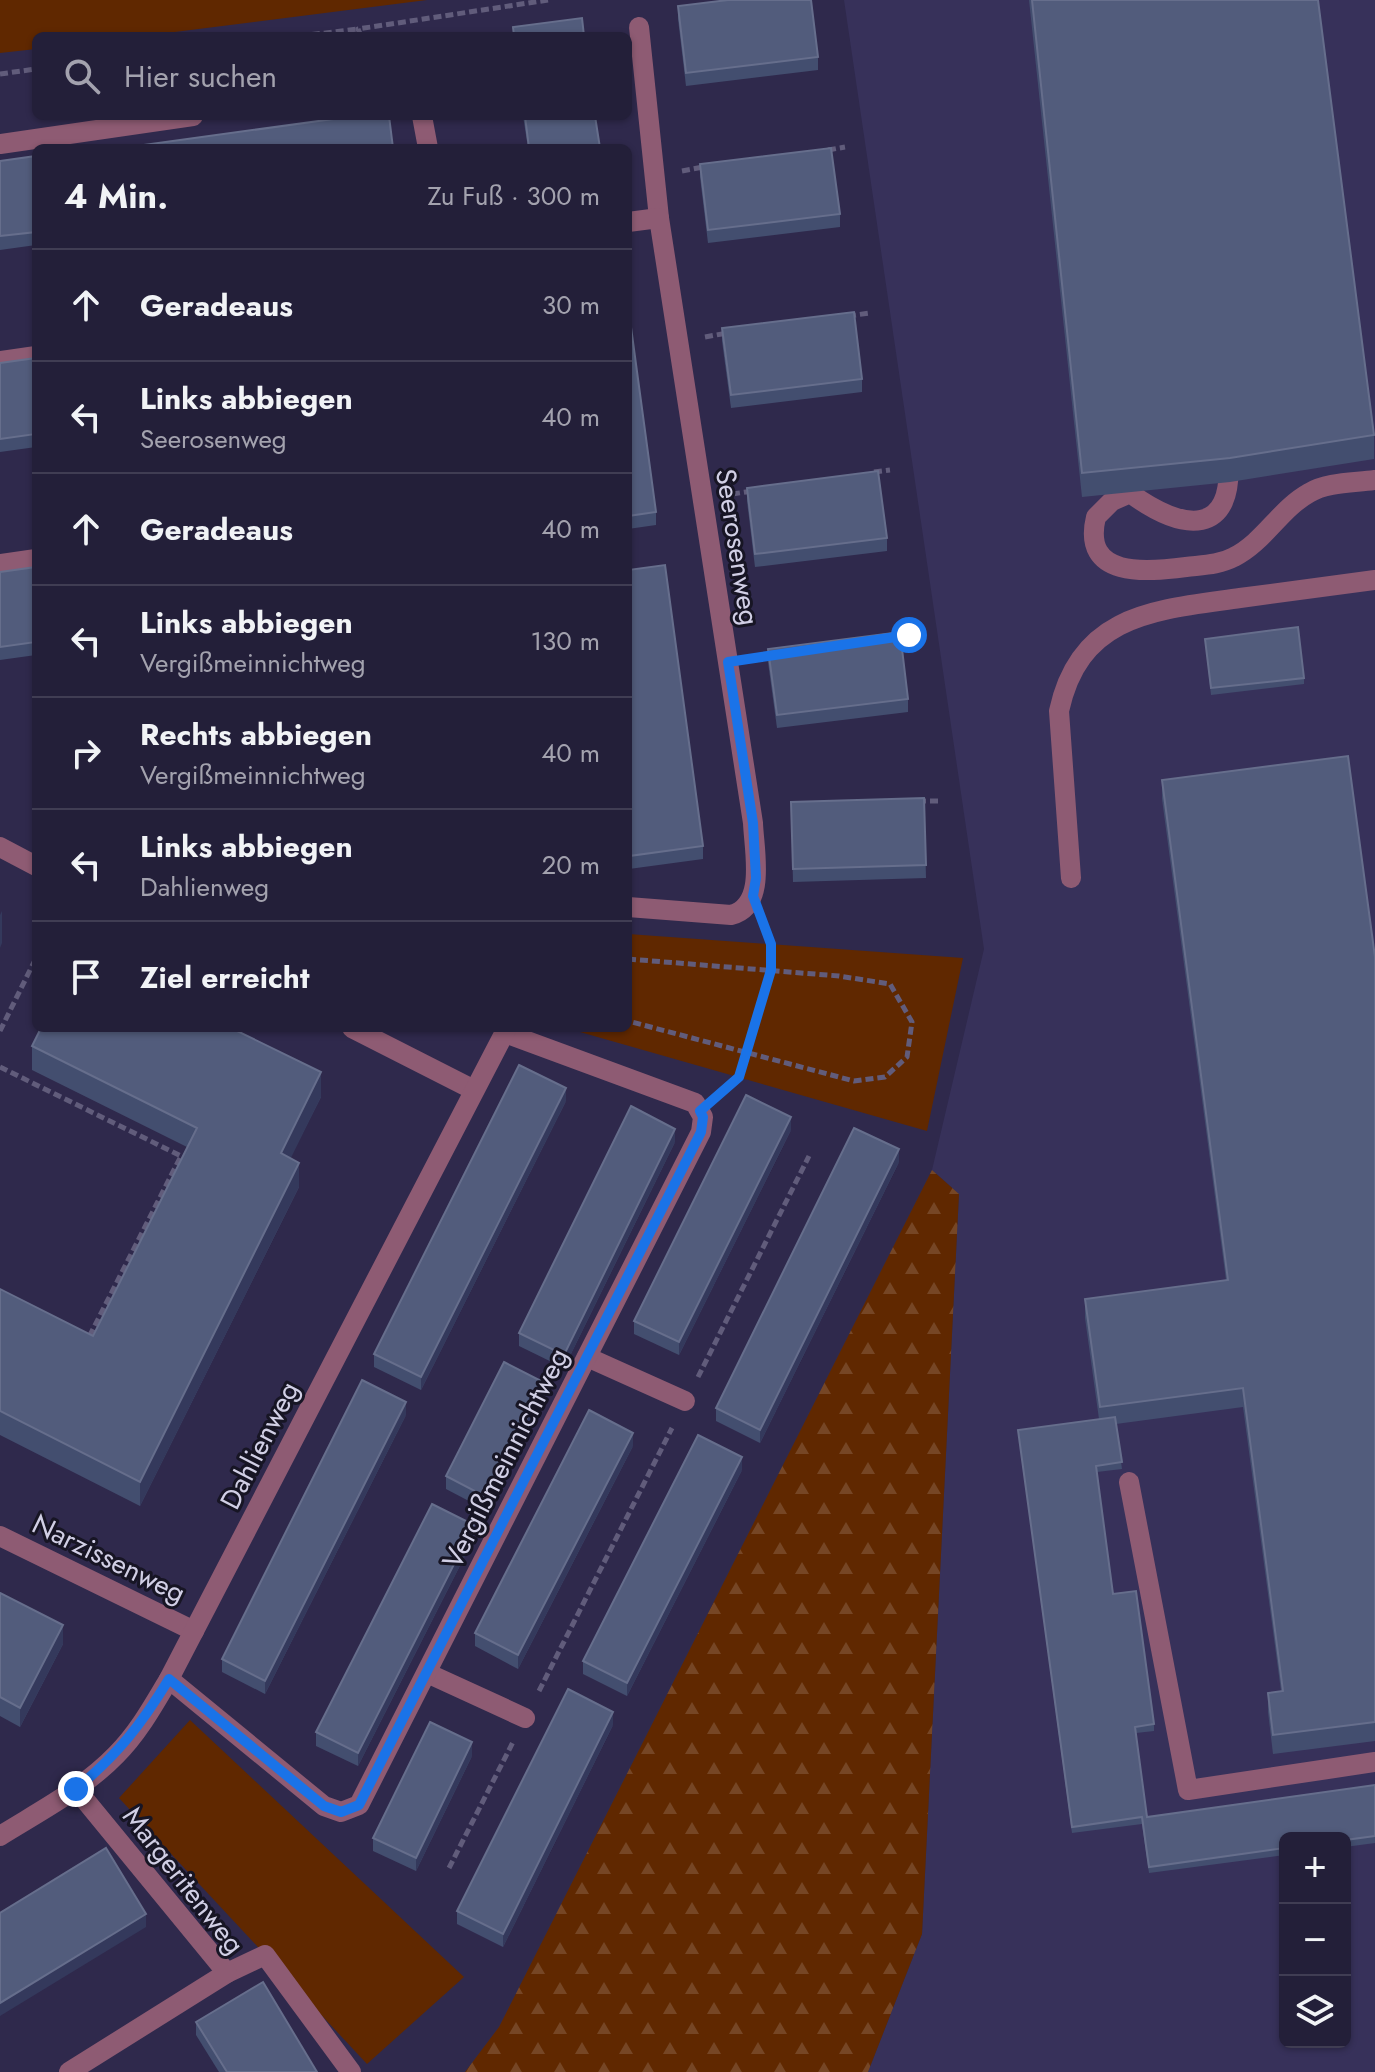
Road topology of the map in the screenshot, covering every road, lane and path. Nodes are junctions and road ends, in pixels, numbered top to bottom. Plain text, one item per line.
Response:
1 (548, 0) edge
2 (639, 27) dead end
3 (358, 29) junction
4 (333, 32) edge
5 (359, 32) edge
6 (32, 70) edge
7 (0, 74) edge
8 (165, 120) edge
9 (423, 120) edge
10 (0, 144) edge
11 (427, 144) edge
12 (845, 147) dead end
13 (815, 151) edge
14 (712, 166) edge
15 (653, 175) junction
16 (659, 218) junction
17 (632, 221) edge
18 (870, 313) dead end
19 (840, 317) edge
20 (736, 332) edge
21 (677, 341) junction
22 (32, 357) edge
23 (0, 361) edge
24 (1227, 449) edge
25 (890, 470) dead end
26 (859, 475) edge
27 (1375, 480) edge
28 (765, 489) edge
29 (703, 499) junction
30 (32, 560) edge
31 (0, 564) edge
32 (1375, 580) edge
33 (909, 635) dead end
34 (879, 639) edge
35 (908, 801) edge
36 (940, 801) dead end
37 (0, 847) edge
38 (32, 864) edge
39 (1071, 878) dead end
40 (753, 896) junction
41 (632, 907) edge
42 (632, 959) edge
43 (32, 966) edge
44 (771, 970) junction
45 (632, 1022) edge
46 (0, 1031) edge
47 (360, 1032) edge
48 (505, 1032) edge
49 (511, 1032) edge
50 (746, 1051) junction
51 (0, 1067) edge
52 (474, 1090) junction
53 (700, 1111) junction
54 (809, 1156) dead end
55 (85, 1344) edge
56 (587, 1357) junction
57 (685, 1401) junction
58 (1129, 1482) dead end
59 (0, 1536) edge
60 (194, 1631) junction
61 (427, 1673) junction
62 (169, 1679) junction
63 (525, 1718) junction
64 (1375, 1762) edge
65 (76, 1789) junction
66 (0, 1836) edge
67 (449, 1868) dead end
68 (227, 1973) junction
69 (69, 2072) edge
70 (351, 2072) edge

1 - 3 path
2 - 15 street, Seerosenweg
3 - 4 path
3 - 5 path
6 - 7 path
8 - 10 street
9 - 11 street
12 - 13 path
14 - 15 path
15 - 16 street, Seerosenweg
16 - 17 street
16 - 21 street, Seerosenweg
18 - 19 path
20 - 21 path
21 - 29 street, Seerosenweg
22 - 23 street
24 - 27 street
25 - 26 path
28 - 29 path
29 - 40 street, Seerosenweg
30 - 31 street
32 - 39 street
33 - 34 path
35 - 36 path
37 - 38 street
40 - 41 street
40 - 44 path
42 - 44 path
43 - 46 path
44 - 50 path
44 - 50 path
45 - 50 path
47 - 52 street
48 - 52 street, Dahlienweg
49 - 53 street
50 - 53 path
51 - 55 path
52 - 60 street, Dahlienweg
53 - 56 street, Vergißmeinnichtweg
54 - 57 path
56 - 57 street
56 - 61 street, Vergißmeinnichtweg
57 - 63 path
58 - 64 street
59 - 60 street, Narzissenweg
60 - 62 street, Dahlienweg
61 - 62 street, Vergißmeinnichtweg
61 - 63 street
62 - 65 street, Dahlienweg
63 - 67 path
65 - 66 street, Dahlienweg
65 - 68 street, Margeritenweg
68 - 69 street, Margeritenweg
68 - 70 street

